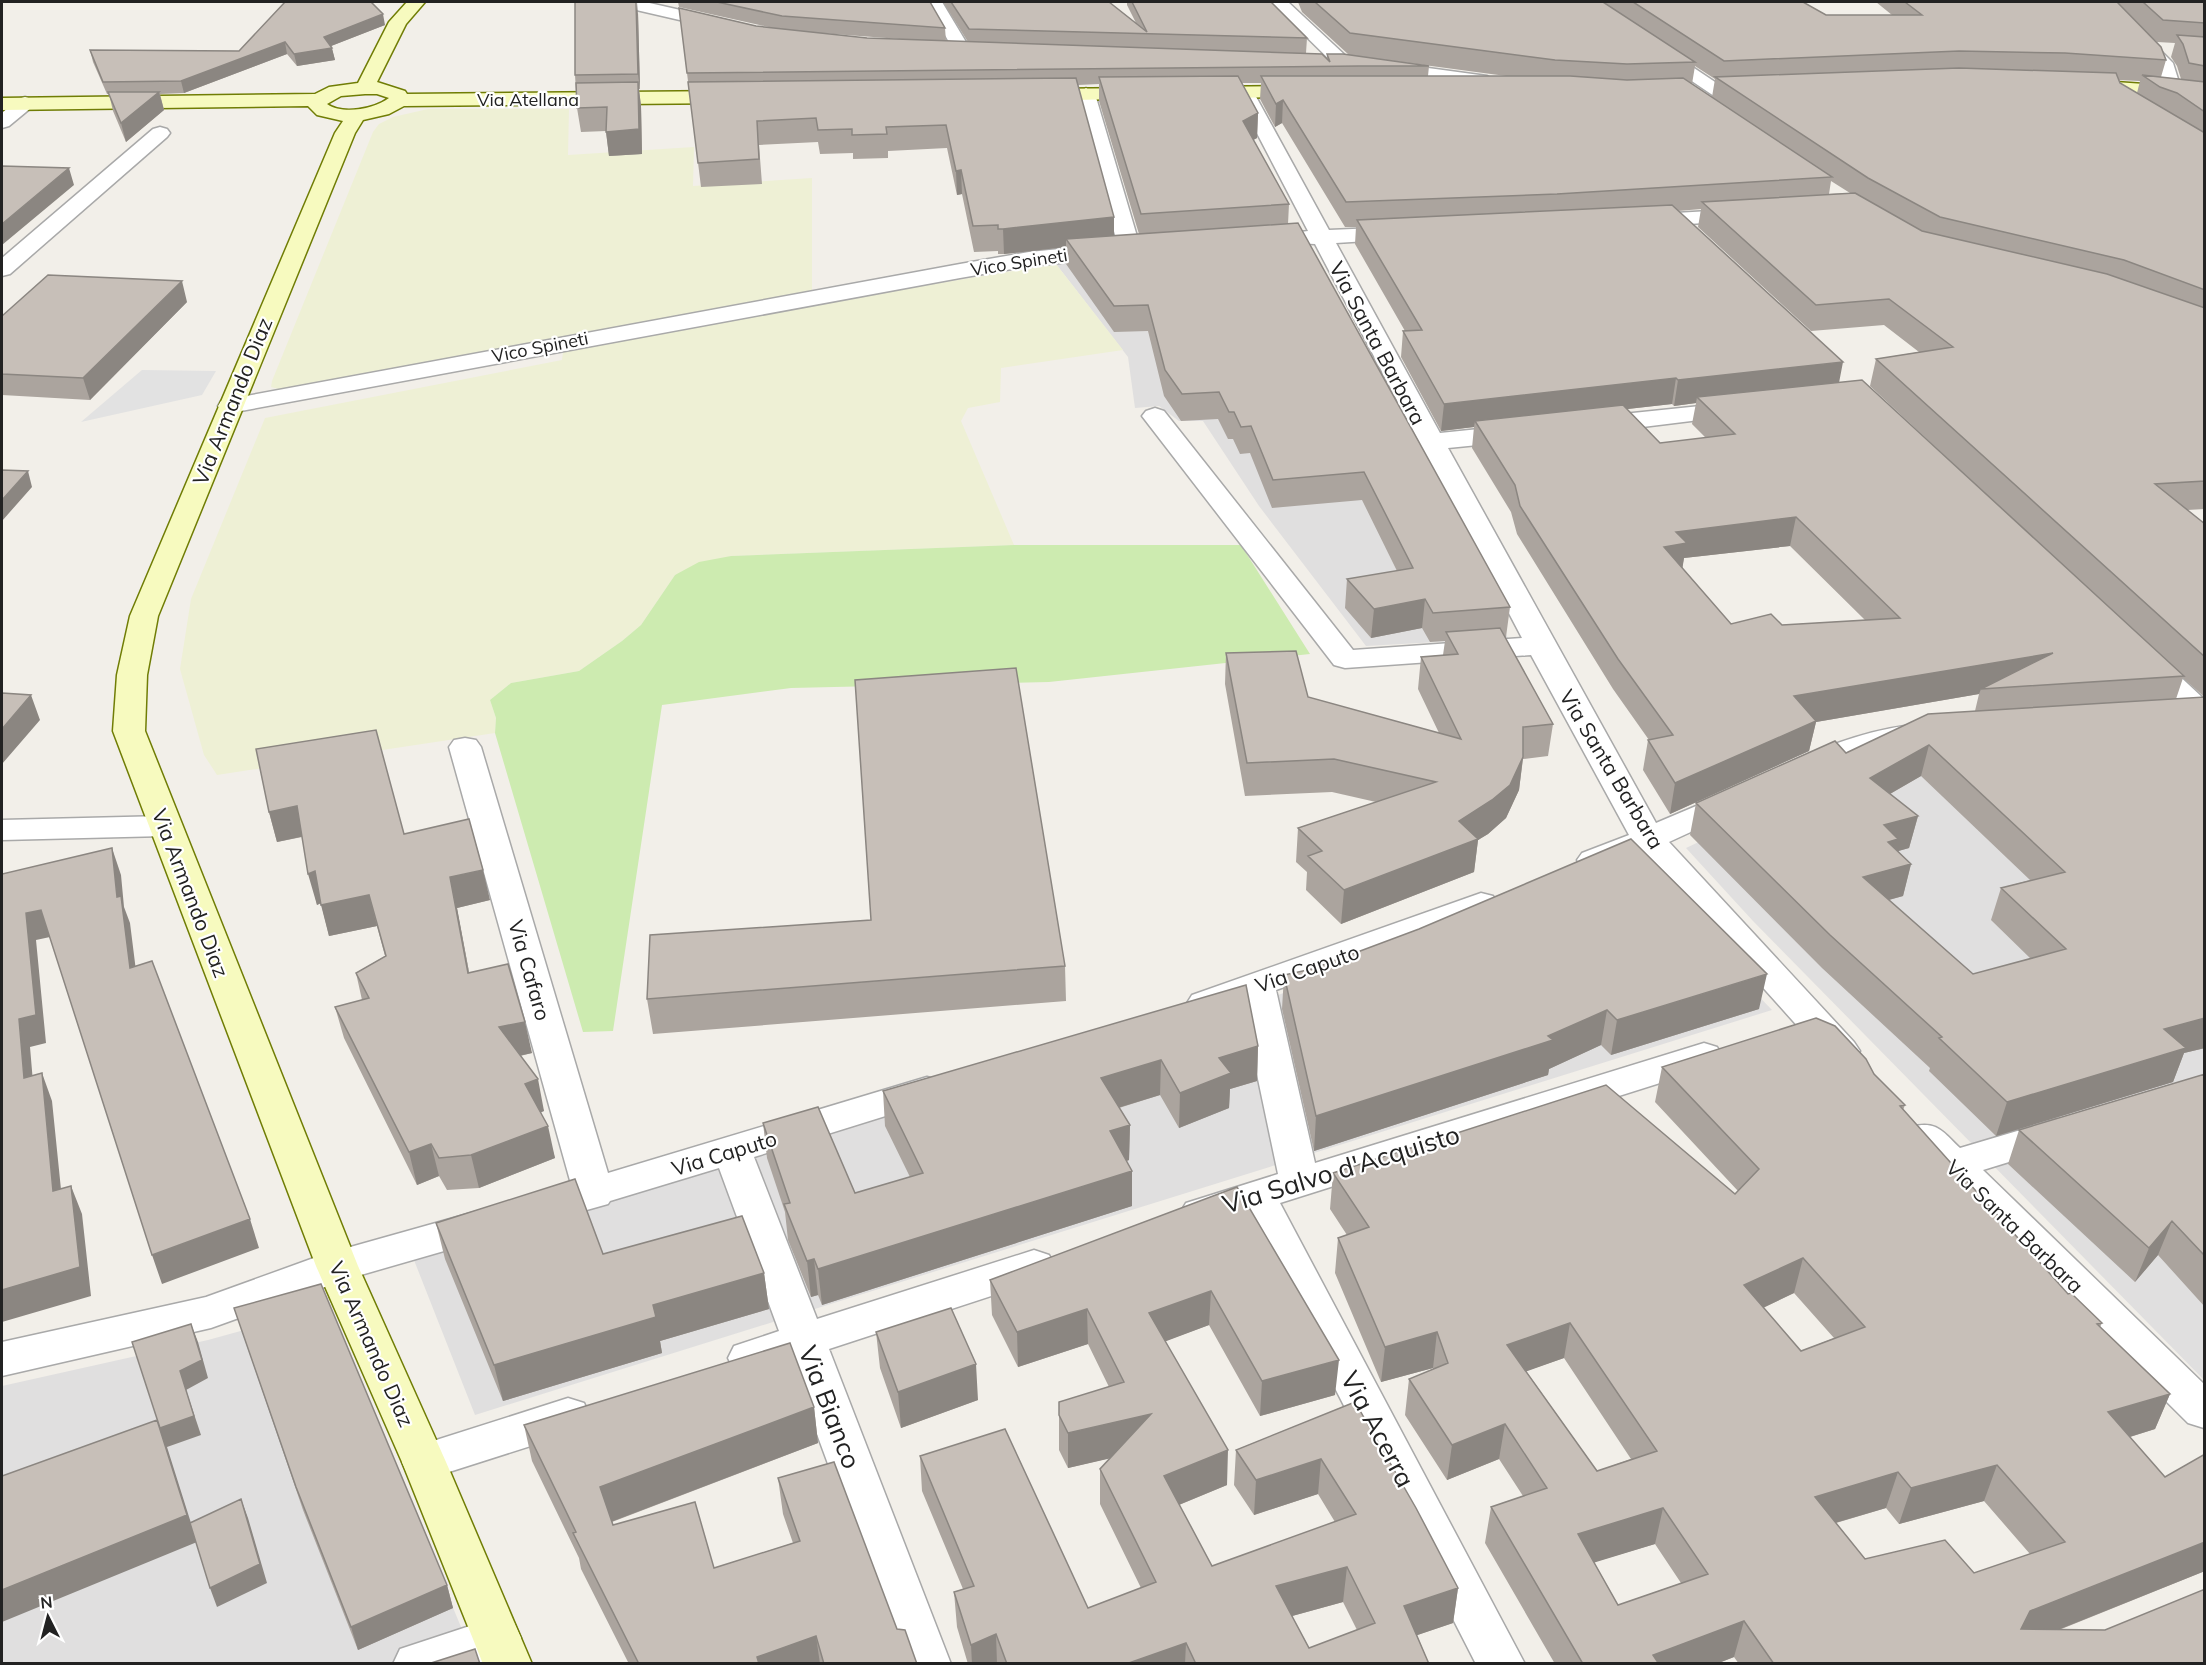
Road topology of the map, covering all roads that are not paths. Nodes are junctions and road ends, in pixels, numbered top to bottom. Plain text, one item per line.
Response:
1 (416, 2) edge
2 (634, 2) edge
3 (934, 2) edge
4 (1279, 2) edge
5 (2103, 2) edge
6 (1586, 3) edge
7 (1565, 5) edge
8 (737, 28) edge
9 (2151, 49) junction
10 (2173, 50) edge
11 (939, 51) edge
12 (963, 52) junction
13 (987, 53) edge
14 (1318, 62) edge
15 (1342, 62) junction
16 (2069, 84) edge
17 (2119, 88) junction
18 (1404, 90) edge
19 (1744, 90) edge
20 (1324, 91) edge
21 (1721, 92) junction
22 (1245, 93) junction
23 (1086, 94) junction
24 (1166, 94) edge
25 (1188, 94) edge
26 (1686, 94) edge
27 (1015, 95) edge
28 (754, 97) edge
29 (2166, 98) junction
30 (2205, 98) edge
31 (320, 100) junction
32 (399, 100) junction
33 (360, 101) junction
34 (2, 104) edge
35 (25, 104) junction
36 (2130, 106) edge
37 (2, 122) edge
38 (160, 133) dead end
39 (1764, 214) edge
40 (1674, 219) junction
41 (1619, 223) edge
42 (1426, 232) edge
43 (1321, 237) junction
44 (1285, 239) edge
45 (1699, 243) edge
46 (1154, 248) edge
47 (1130, 249) junction
48 (2, 269) edge
49 (230, 406) junction
50 (1765, 406) edge
51 (1155, 416) dead end
52 (1575, 427) edge
53 (1539, 431) edge
54 (1432, 442) junction
55 (2127, 643) edge
56 (1541, 646) junction
57 (2205, 716) edge
58 (2169, 718) edge
59 (1953, 731) edge
60 (465, 747) dead end
61 (165, 826) junction
62 (2, 830) edge
63 (1648, 839) junction
64 (1562, 873) edge
65 (1508, 894) edge
66 (1257, 986) junction
67 (1172, 1014) edge
68 (1734, 1047) edge
69 (1863, 1073) edge
70 (957, 1080) edge
71 (1903, 1115) edge
72 (2090, 1123) edge
73 (732, 1151) junction
74 (1952, 1165) junction
75 (1299, 1182) junction
76 (594, 1194) junction
77 (1256, 1195) junction
78 (1166, 1224) edge
79 (1064, 1257) edge
80 (337, 1266) junction
81 (804, 1340) junction
82 (2, 1359) edge
83 (715, 1369) edge
84 (603, 1405) edge
85 (2205, 1412) edge
86 (424, 1462) junction
87 (503, 1651) edge
88 (417, 1664) edge
89 (927, 1664) edge
90 (1501, 1664) edge

1 - 33 street, Via Armando Diaz
2 - 8 street
3 - 12 street
4 - 15 street
5 - 9 street
6 - 7 street
6 - 21 street
9 - 10 street
9 - 29 street
11 - 12 street
12 - 13 street
14 - 15 street
15 - 18 street
16 - 17 street
17 - 29 street
17 - 36 street
19 - 21 street
20 - 22 street
21 - 26 street
22 - 25 street
22 - 43 street, Via Santa Barbara
23 - 24 street
23 - 27 street
23 - 47 street
28 - 32 street, Via Atellana
29 - 30 street
31 - 33 street
31 - 33 street
31 - 35 street
32 - 33 street
32 - 33 street
33 - 49 street, Via Armando Diaz
34 - 35 street
35 - 37 street
38 - 48 street
39 - 40 street
40 - 41 street
40 - 45 street
42 - 43 street
43 - 44 street
43 - 54 street, Via Santa Barbara
46 - 47 street, Vico Spineti
47 - 49 street, Vico Spineti
49 - 61 street, Via Armando Diaz
50 - 52 street
51 - 56 street
53 - 54 street
54 - 56 street, Via Santa Barbara
55 - 57 street
56 - 63 street, Via Santa Barbara
57 - 58 street
59 - 63 street
60 - 76 street, Via Cafaro
61 - 62 street
61 - 80 street, Via Armando Diaz
63 - 64 street
63 - 69 street, Via Santa Barbara
65 - 66 street, Via Caputo
66 - 67 street, Via Caputo
66 - 75 street
68 - 75 street, Via Salvo d'Acquisto
70 - 73 street, Via Caputo
71 - 74 street, Via Santa Barbara
72 - 74 street
73 - 76 street, Via Caputo
73 - 81 street, Via Bianco
74 - 85 street, Via Santa Barbara
75 - 77 street, Via Salvo d'Acquisto
76 - 80 street, Via Caputo
77 - 78 street, Via Salvo d'Acquisto
77 - 90 street, Via Acerra
79 - 81 street
80 - 82 street, Via Caputo
80 - 86 street, Via Armando Diaz
81 - 83 street
81 - 89 street, Via Bianco
84 - 86 street
86 - 87 street, Via Armando Diaz
87 - 88 street

